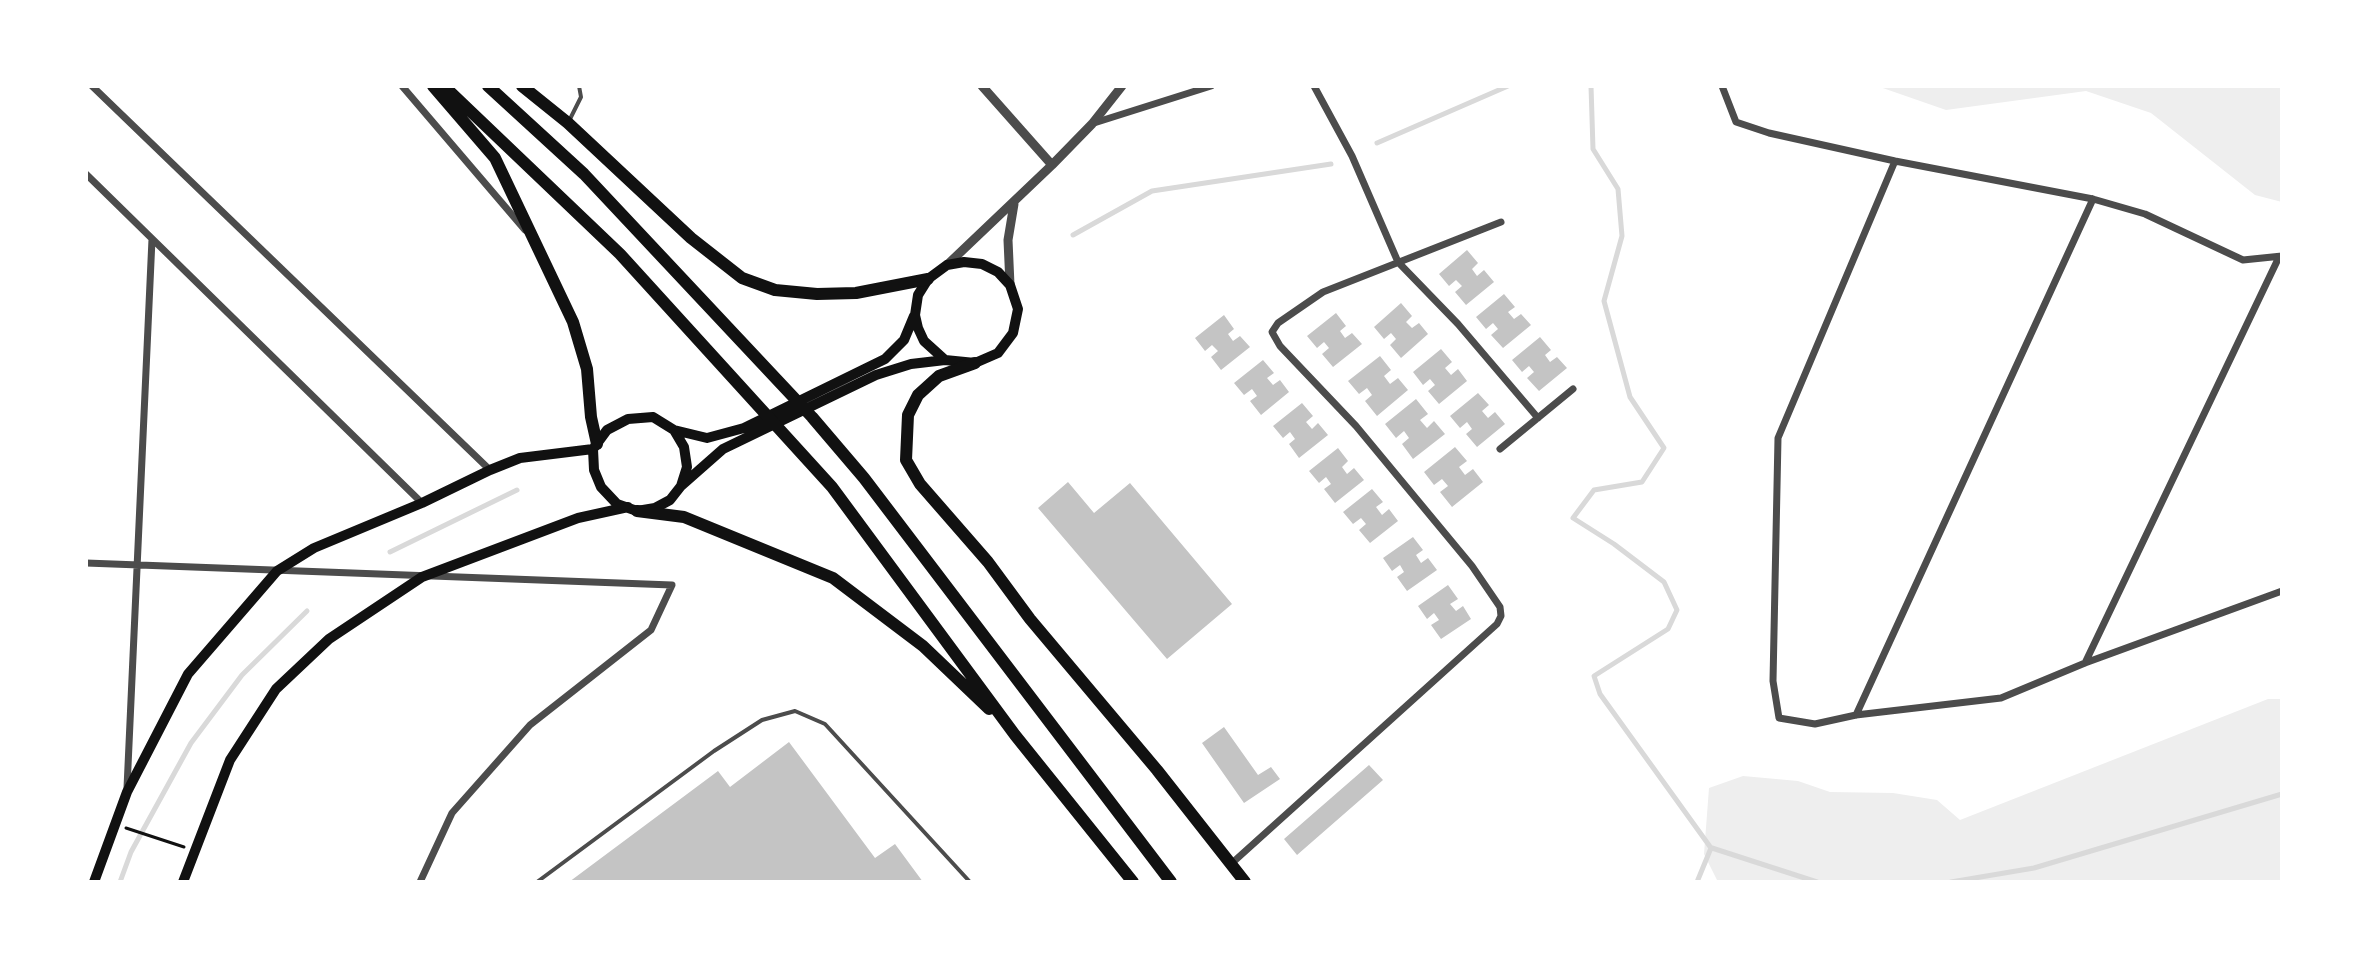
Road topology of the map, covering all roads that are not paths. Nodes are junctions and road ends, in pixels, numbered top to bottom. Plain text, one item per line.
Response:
1 (92, 86) edge
2 (402, 86) edge
3 (433, 86) edge
4 (444, 86) edge
5 (488, 86) edge
6 (522, 86) edge
7 (579, 86) edge
8 (982, 86) edge
9 (1122, 86) edge
10 (1211, 86) edge
11 (1314, 86) edge
12 (1722, 86) edge
13 (568, 123) junction
14 (1092, 124) junction
15 (1895, 161) junction
16 (1052, 165) junction
17 (86, 174) edge
18 (2093, 199) junction
19 (1014, 204) junction
20 (1501, 222) dead end
21 (152, 239) junction
22 (534, 242) junction
23 (2280, 257) edge
24 (1398, 262) junction
25 (947, 265) junction
26 (928, 279) junction
27 (1010, 285) junction
28 (915, 315) junction
29 (945, 360) junction
30 (975, 363) junction
31 (1573, 389) dead end
32 (1538, 418) junction
33 (674, 430) junction
34 (595, 447) junction
35 (1500, 449) dead end
36 (490, 470) junction
37 (681, 486) junction
38 (422, 503) junction
39 (632, 509) junction
40 (86, 563) edge
41 (137, 565) junction
42 (277, 571) junction
43 (422, 577) junction
44 (2282, 591) edge
45 (2085, 663) junction
46 (1856, 715) junction
47 (1015, 735) junction
48 (127, 792) junction
49 (1231, 864) junction
50 (94, 882) edge
51 (183, 882) edge
52 (420, 882) edge
53 (537, 882) edge
54 (970, 882) edge
55 (1133, 882) edge
56 (1171, 882) edge
57 (1245, 882) edge

1 - 36 street
2 - 22 street
3 - 22 highway
4 - 47 highway
5 - 56 highway
6 - 13 highway
7 - 13 lane
8 - 16 street
9 - 14 street
10 - 14 street
11 - 24 street
12 - 15 street
13 - 26 highway
14 - 16 street
15 - 18 street
15 - 46 street
16 - 19 street
17 - 21 street
18 - 23 street
18 - 46 street
19 - 25 street
19 - 27 street
20 - 24 street
21 - 38 street
21 - 41 street
22 - 34 highway
23 - 45 street
24 - 32 street
24 - 49 street
25 - 26 main road
25 - 27 main road
26 - 28 main road
27 - 30 main road
28 - 29 main road
28 - 33 main road
29 - 30 main road
29 - 37 main road
30 - 49 highway
31 - 32 street
32 - 35 street
33 - 34 main road
33 - 37 main road
34 - 36 main road
34 - 39 main road
36 - 38 main road
37 - 39 main road
38 - 42 main road
39 - 43 main road
39 - 47 highway
40 - 41 street
41 - 42 street
41 - 48 street
42 - 43 street
42 - 48 main road
43 - 51 main road
43 - 52 street
44 - 45 street
45 - 46 street
47 - 55 highway
48 - 50 main road
49 - 57 highway
53 - 54 lane

